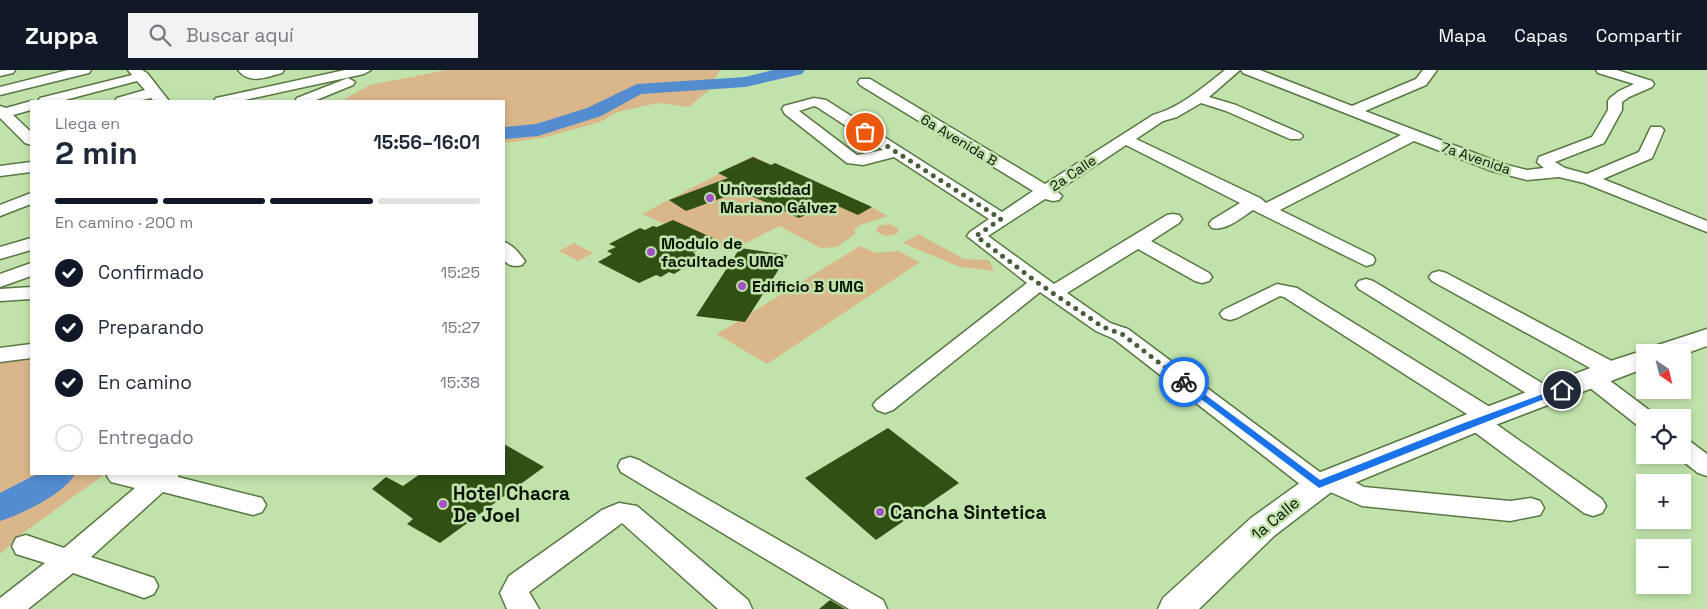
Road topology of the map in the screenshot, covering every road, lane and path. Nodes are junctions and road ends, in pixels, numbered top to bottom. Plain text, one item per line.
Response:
1 (8, 70) edge
2 (84, 70) edge
3 (245, 70) edge
4 (277, 70) edge
5 (364, 70) edge
6 (376, 70) edge
7 (1233, 70) edge
8 (1248, 70) edge
9 (1430, 70) edge
10 (1603, 70) edge
11 (0, 72) edge
12 (142, 72) edge
13 (865, 82) dead end
14 (0, 92) edge
15 (159, 97) edge
16 (1199, 98) junction
17 (48, 100) edge
18 (131, 100) edge
19 (230, 100) edge
20 (304, 100) edge
21 (30, 105) edge
22 (1352, 111) junction
23 (1, 112) edge
24 (1656, 130) dead end
25 (28, 132) edge
26 (1413, 134) junction
27 (0, 135) edge
28 (1295, 136) dead end
29 (1130, 140) junction
30 (894, 152) junction
31 (30, 167) edge
32 (0, 171) edge
33 (1558, 172) junction
34 (1589, 179) junction
35 (1049, 194) junction
36 (30, 198) edge
37 (1261, 206) junction
38 (0, 211) edge
39 (1001, 219) junction
40 (1173, 219) dead end
41 (1218, 224) dead end
42 (1707, 227) edge
43 (985, 237) junction
44 (1138, 241) junction
45 (30, 244) edge
46 (0, 253) edge
47 (1366, 260) dead end
48 (30, 270) edge
49 (1202, 277) dead end
50 (1439, 277) dead end
51 (1366, 285) dead end
52 (1052, 288) junction
53 (11, 291) edge
54 (0, 309) edge
55 (1230, 314) dead end
56 (1707, 337) edge
57 (1687, 344) edge
58 (30, 351) edge
59 (0, 355) edge
60 (1636, 363) edge
61 (1602, 374) junction
62 (1547, 396) junction
63 (884, 405) dead end
64 (1636, 410) edge
65 (1483, 420) junction
66 (1691, 455) edge
67 (630, 466) dead end
68 (1707, 467) edge
69 (120, 476) dead end
70 (163, 478) edge
71 (1324, 482) junction
72 (253, 505) dead end
73 (1593, 506) dead end
74 (1531, 508) dead end
75 (26, 546) dead end
76 (68, 561) junction
77 (144, 586) dead end
78 (7, 609) edge
79 (525, 609) edge
80 (738, 609) edge
81 (873, 609) edge
82 (1176, 609) edge

1 - 11 street
2 - 14 street
3 - 4 street
5 - 19 street
6 - 20 street
7 - 16 street, 2a Calle
8 - 22 street, 7a Avenida
9 - 22 street
10 - 33 street
12 - 15 street
12 - 17 street
13 - 35 street, 6a Avenida B
15 - 18 street
16 - 28 street
16 - 29 street, 2a Calle
21 - 23 street
22 - 26 street, 7a Avenida
23 - 25 street
24 - 34 street
25 - 27 street
26 - 33 street, 7a Avenida
26 - 37 street
29 - 35 street, 2a Calle
29 - 37 street
30 - 30 street
30 - 39 street
31 - 32 street
33 - 34 street, 7a Avenida
34 - 42 street, 7a Avenida
35 - 39 street, 2a Calle
35 - 43 street, 2a Calle
36 - 38 street
37 - 41 street
37 - 47 street
39 - 43 street, 2a Calle
40 - 44 street
43 - 52 street
44 - 49 street
44 - 52 street
45 - 46 street
48 - 53 street
50 - 61 street
51 - 62 street
52 - 63 street
52 - 71 street
53 - 54 street
55 - 65 street
56 - 57 main road
58 - 59 street
60 - 61 main road, 1a Calle
61 - 62 main road, 1a Calle
61 - 64 street
62 - 65 main road, 1a Calle
65 - 71 main road, 1a Calle
65 - 73 street
66 - 68 street
67 - 81 street
69 - 70 street
70 - 72 street
70 - 76 street
71 - 74 street
71 - 82 main road, 1a Calle
75 - 76 street
76 - 77 street
76 - 78 street
79 - 80 street

